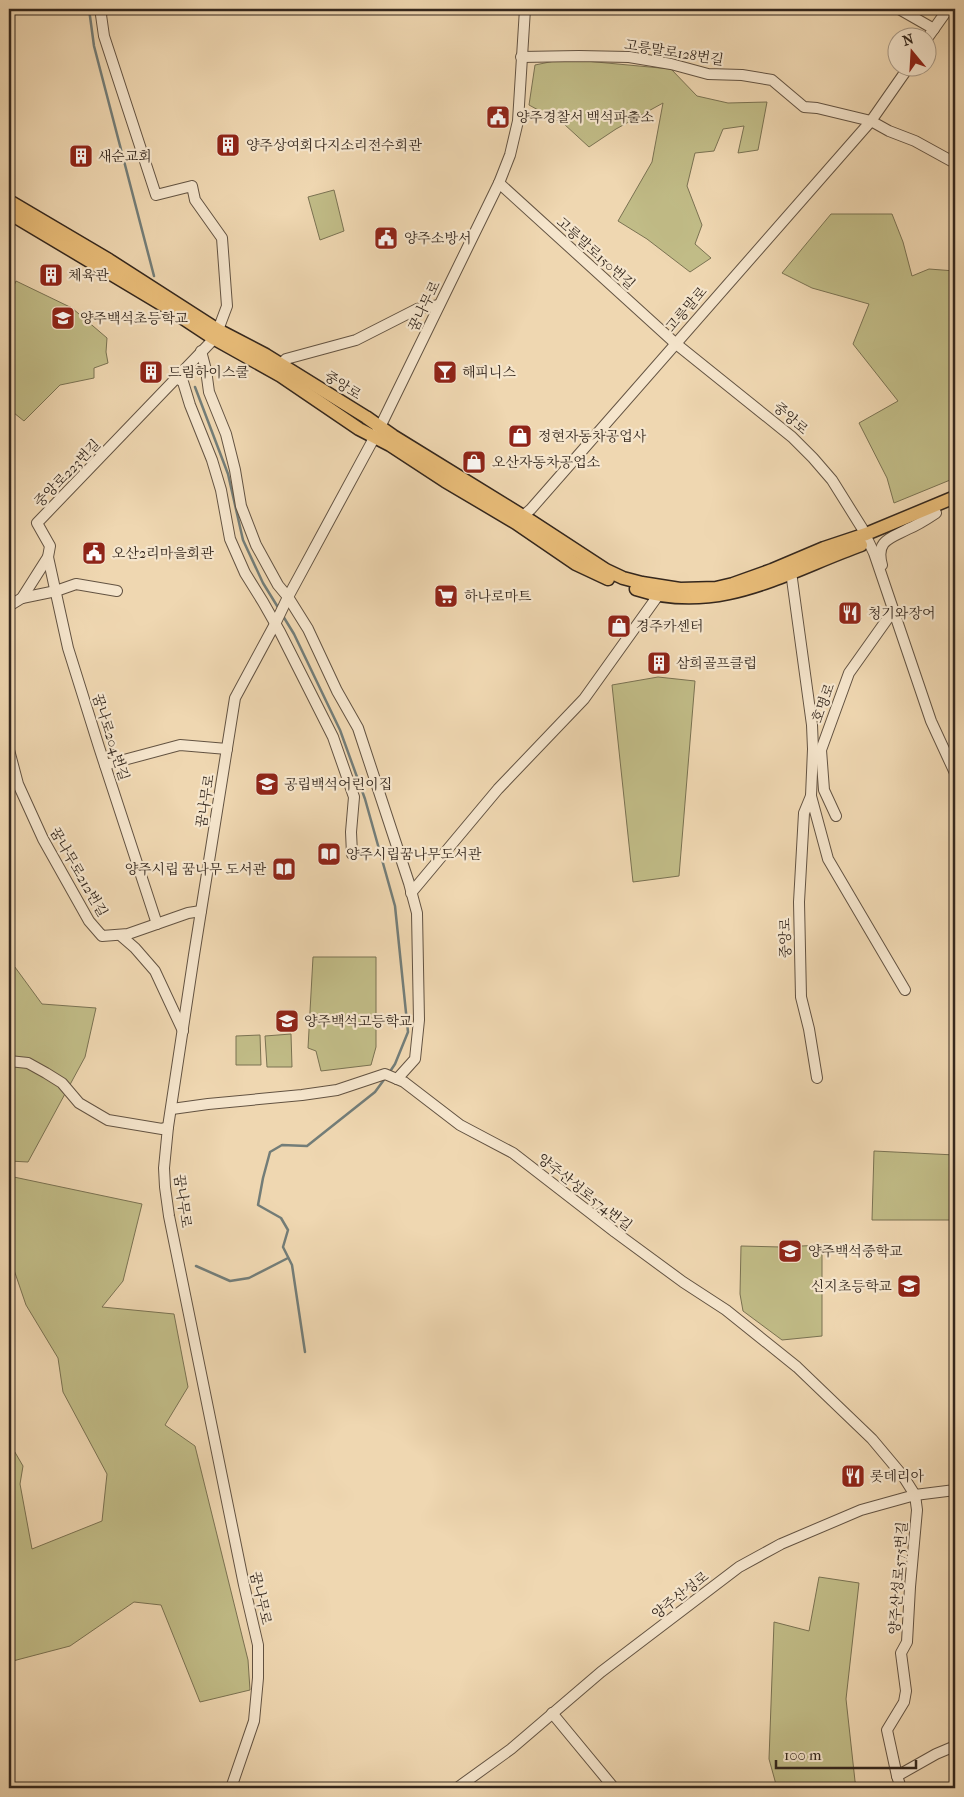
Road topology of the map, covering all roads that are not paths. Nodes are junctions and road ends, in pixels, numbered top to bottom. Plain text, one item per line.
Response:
1 (103, 9) edge
2 (525, 9) edge
3 (899, 9) edge
4 (948, 9) edge
5 (932, 28) edge
6 (935, 28) edge
7 (521, 57) junction
8 (901, 78) edge
9 (871, 121) junction
10 (955, 163) edge
11 (499, 183) junction
12 (9, 201) edge
13 (9, 213) edge
14 (117, 272) junction
15 (439, 305) junction
16 (216, 334) junction
17 (675, 343) junction
18 (199, 353) junction
19 (281, 364) junction
20 (177, 378) junction
21 (377, 432) junction
22 (955, 497) edge
23 (955, 505) edge
24 (936, 513) junction
25 (523, 516) junction
26 (867, 538) junction
27 (48, 557) junction
28 (788, 569) junction
29 (117, 591) dead end
30 (56, 592) junction
31 (662, 592) junction
32 (288, 597) junction
33 (22, 598) junction
34 (9, 606) edge
35 (893, 608) junction
36 (276, 623) junction
37 (227, 748) junction
38 (9, 750) edge
39 (105, 765) junction
40 (955, 773) edge
41 (811, 796) junction
42 (836, 816) dead end
43 (352, 854) dead end
44 (411, 894) junction
45 (201, 911) junction
46 (157, 924) junction
47 (120, 935) junction
48 (905, 990) dead end
49 (183, 1031) junction
50 (9, 1060) edge
51 (391, 1077) junction
52 (817, 1078) dead end
53 (172, 1109) junction
54 (168, 1127) junction
55 (955, 1490) edge
56 (914, 1495) junction
57 (552, 1714) junction
58 (955, 1746) edge
59 (897, 1776) junction
60 (231, 1788) edge
61 (457, 1788) edge
62 (614, 1788) edge
63 (901, 1788) edge

1 - 16 street
2 - 7 street, 꿈나무로
3 - 5 street
4 - 6 street
7 - 9 street, 고릉말로128번길
7 - 11 street, 꿈나무로
8 - 9 street, 고릉말로
9 - 10 street
9 - 17 street, 고릉말로
11 - 15 street, 꿈나무로
11 - 17 street, 고릉말로150번길
12 - 14 main road, 중앙로
13 - 14 main road, 중앙로
14 - 16 main road, 중앙로
15 - 19 street
15 - 21 street, 꿈나무로
16 - 18 street
16 - 19 main road, 중앙로
16 - 21 main road, 중앙로
17 - 25 street, 고릉말로
17 - 26 street, 중앙로
18 - 20 street, 중앙로223번길
18 - 32 street
19 - 21 main road, 중앙로
20 - 27 street, 중앙로223번길
20 - 36 street
21 - 25 main road, 중앙로
21 - 31 main road, 중앙로
21 - 32 street, 꿈나무로
22 - 26 main road, 중앙로
23 - 24 main road, 중앙로
24 - 26 main road, 중앙로
24 - 35 street
25 - 31 main road, 중앙로
26 - 28 main road, 중앙로
26 - 35 street
27 - 30 street, 꿈나로204번길
27 - 33 street
28 - 31 main road, 중앙로
28 - 41 street, 중앙로
29 - 30 street
30 - 33 street
30 - 39 street, 꿈나로204번길
31 - 44 street
32 - 36 street, 꿈나무로
32 - 44 street
33 - 34 street
35 - 40 street
35 - 42 street, 호명로
36 - 37 street, 꿈나무로
36 - 43 street
37 - 39 street
37 - 45 street, 꿈나무로
38 - 47 street, 꿈나무로212번길
39 - 46 street, 꿈나로204번길
41 - 48 street, 중앙로
41 - 52 street, 중앙로
44 - 51 street
45 - 46 street
45 - 49 street, 꿈나무로
46 - 47 street
47 - 49 street
49 - 53 street, 꿈나무로
50 - 54 street
51 - 53 street
51 - 56 street, 양주산성로574번길
53 - 54 street, 꿈나무로
54 - 60 street, 꿈나무로
55 - 56 street, 양주산성로
56 - 57 street, 양주산성로
56 - 59 street, 양주산성로575번길
57 - 61 street, 양주산성로
57 - 62 street
58 - 59 street
59 - 63 street, 양주산성로575번길

